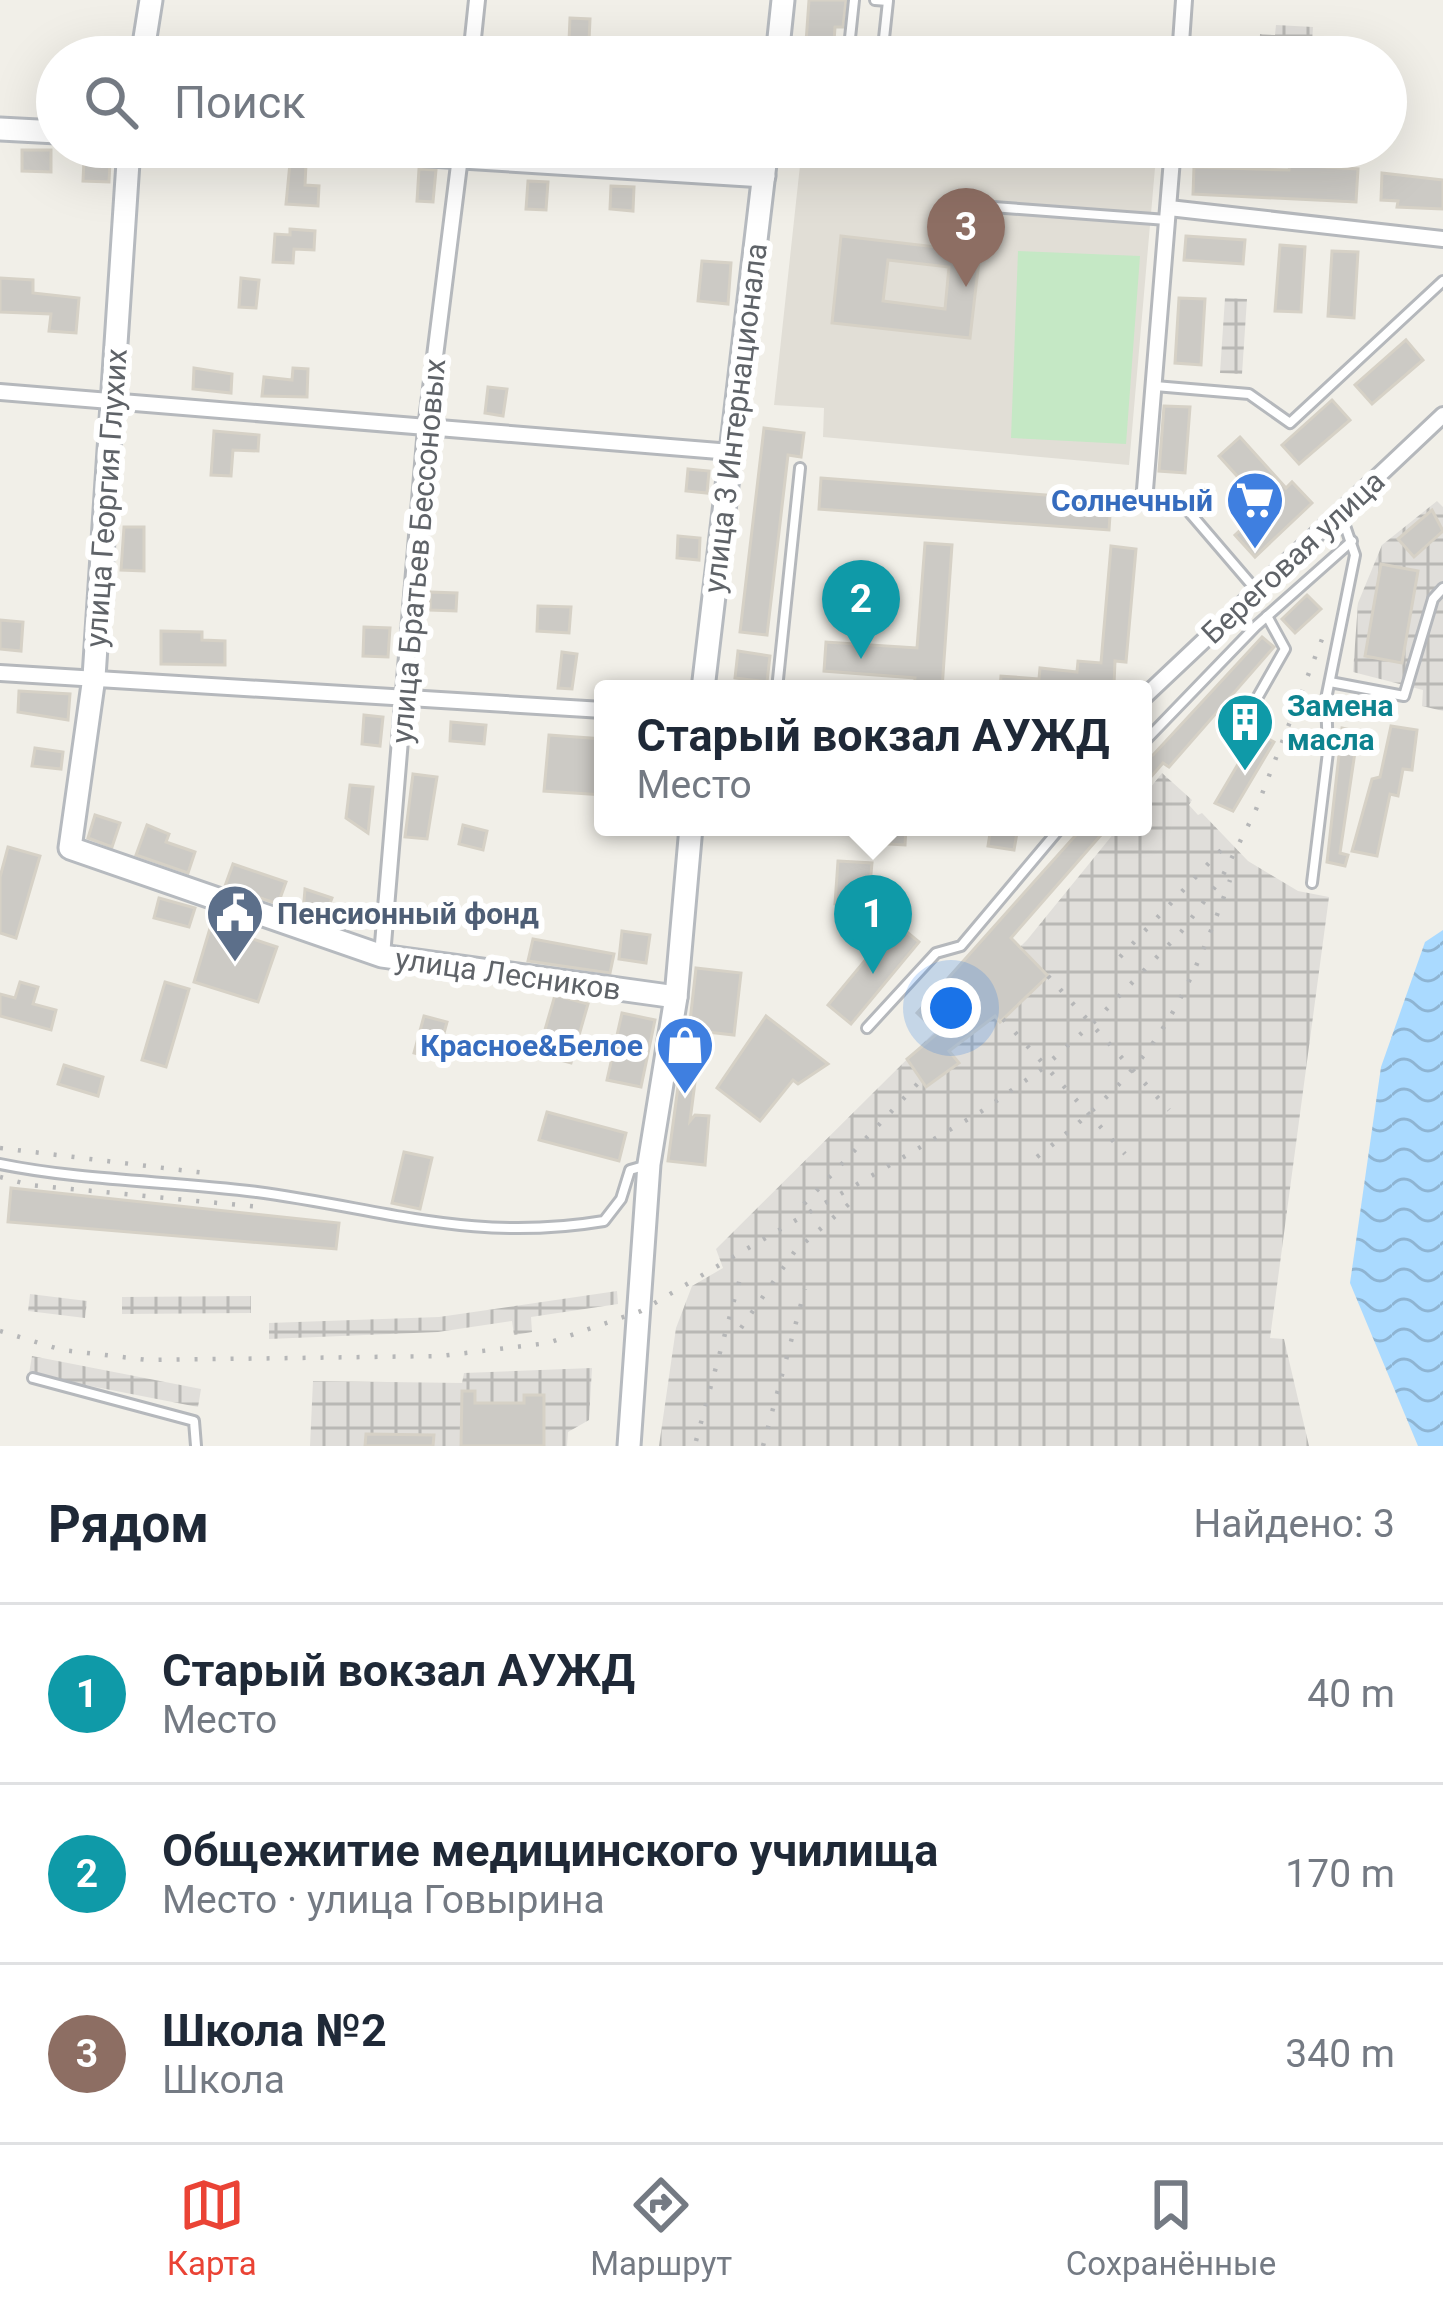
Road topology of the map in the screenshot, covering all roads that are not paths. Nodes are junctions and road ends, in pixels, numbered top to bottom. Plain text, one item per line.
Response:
1 (151, 0) edge
2 (477, 0) edge
3 (783, 0) edge
4 (854, 0) edge
5 (875, 0) edge
6 (1184, 0) edge
7 (145, 36) edge
8 (473, 36) edge
9 (779, 36) edge
10 (850, 36) edge
11 (884, 36) edge
12 (1181, 36) edge
13 (0, 129) edge
14 (36, 131) edge
15 (128, 168) edge
16 (459, 168) edge
17 (663, 168) edge
18 (765, 168) edge
19 (1172, 168) edge
20 (764, 176) junction
21 (1169, 214) junction
22 (1443, 239) edge
23 (944, 242) dead end
24 (1443, 281) edge
25 (1154, 386) junction
26 (0, 392) edge
27 (112, 398) junction
28 (1443, 415) edge
29 (426, 428) junction
30 (731, 452) junction
31 (800, 468) dead end
32 (1144, 502) joint
33 (1341, 512) junction
34 (1352, 541) junction
35 (1443, 588) edge
36 (1257, 591) junction
37 (1267, 616) junction
38 (0, 673) edge
39 (94, 677) junction
40 (704, 680) edge
41 (778, 680) edge
42 (1330, 682) junction
43 (1152, 690) edge
44 (404, 697) junction
45 (1252, 707) dead end
46 (594, 709) edge
47 (1152, 734) edge
48 (690, 836) edge
49 (1053, 836) edge
50 (70, 848) joint
51 (1312, 883) dead end
52 (382, 956) junction
53 (676, 998) junction
54 (867, 1028) dead end
55 (0, 1164) edge
56 (650, 1164) junction
57 (33, 1378) dead end
58 (196, 1446) edge
59 (629, 1446) edge

1 - 7 street
2 - 8 street
3 - 9 street
4 - 10 lane
5 - 11 lane
6 - 12 street
13 - 14 street
15 - 27 street, улица Георгия Глухих
16 - 29 street, улица Братьев Бессоновых
17 - 20 street
18 - 20 street, улица 3 Интернационала
19 - 21 street
20 - 30 street, улица 3 Интернационала
21 - 22 street
21 - 23 lane
21 - 25 street
24 - 25 lane
25 - 32 street
26 - 27 street
27 - 29 street
27 - 39 street, улица Георгия Глухих
28 - 33 street, Береговая улица
29 - 30 street
29 - 44 street, улица Братьев Бессоновых
30 - 40 street, улица 3 Интернационала
31 - 41 lane
32 - 36 lane
33 - 34 lane
33 - 36 street, Береговая улица
34 - 37 lane
34 - 42 lane
35 - 42 lane
36 - 43 street, Береговая улица
37 - 45 lane
37 - 47 lane
38 - 39 street
39 - 44 street
39 - 50 street, улица Георгия Глухих
42 - 51 lane
44 - 46 street
44 - 52 street, улица Братьев Бессоновых
48 - 53 street
49 - 54 lane
50 - 52 street, улица Лесников
52 - 53 street, улица Лесников
53 - 56 street
55 - 56 lane
56 - 59 street
57 - 58 lane

